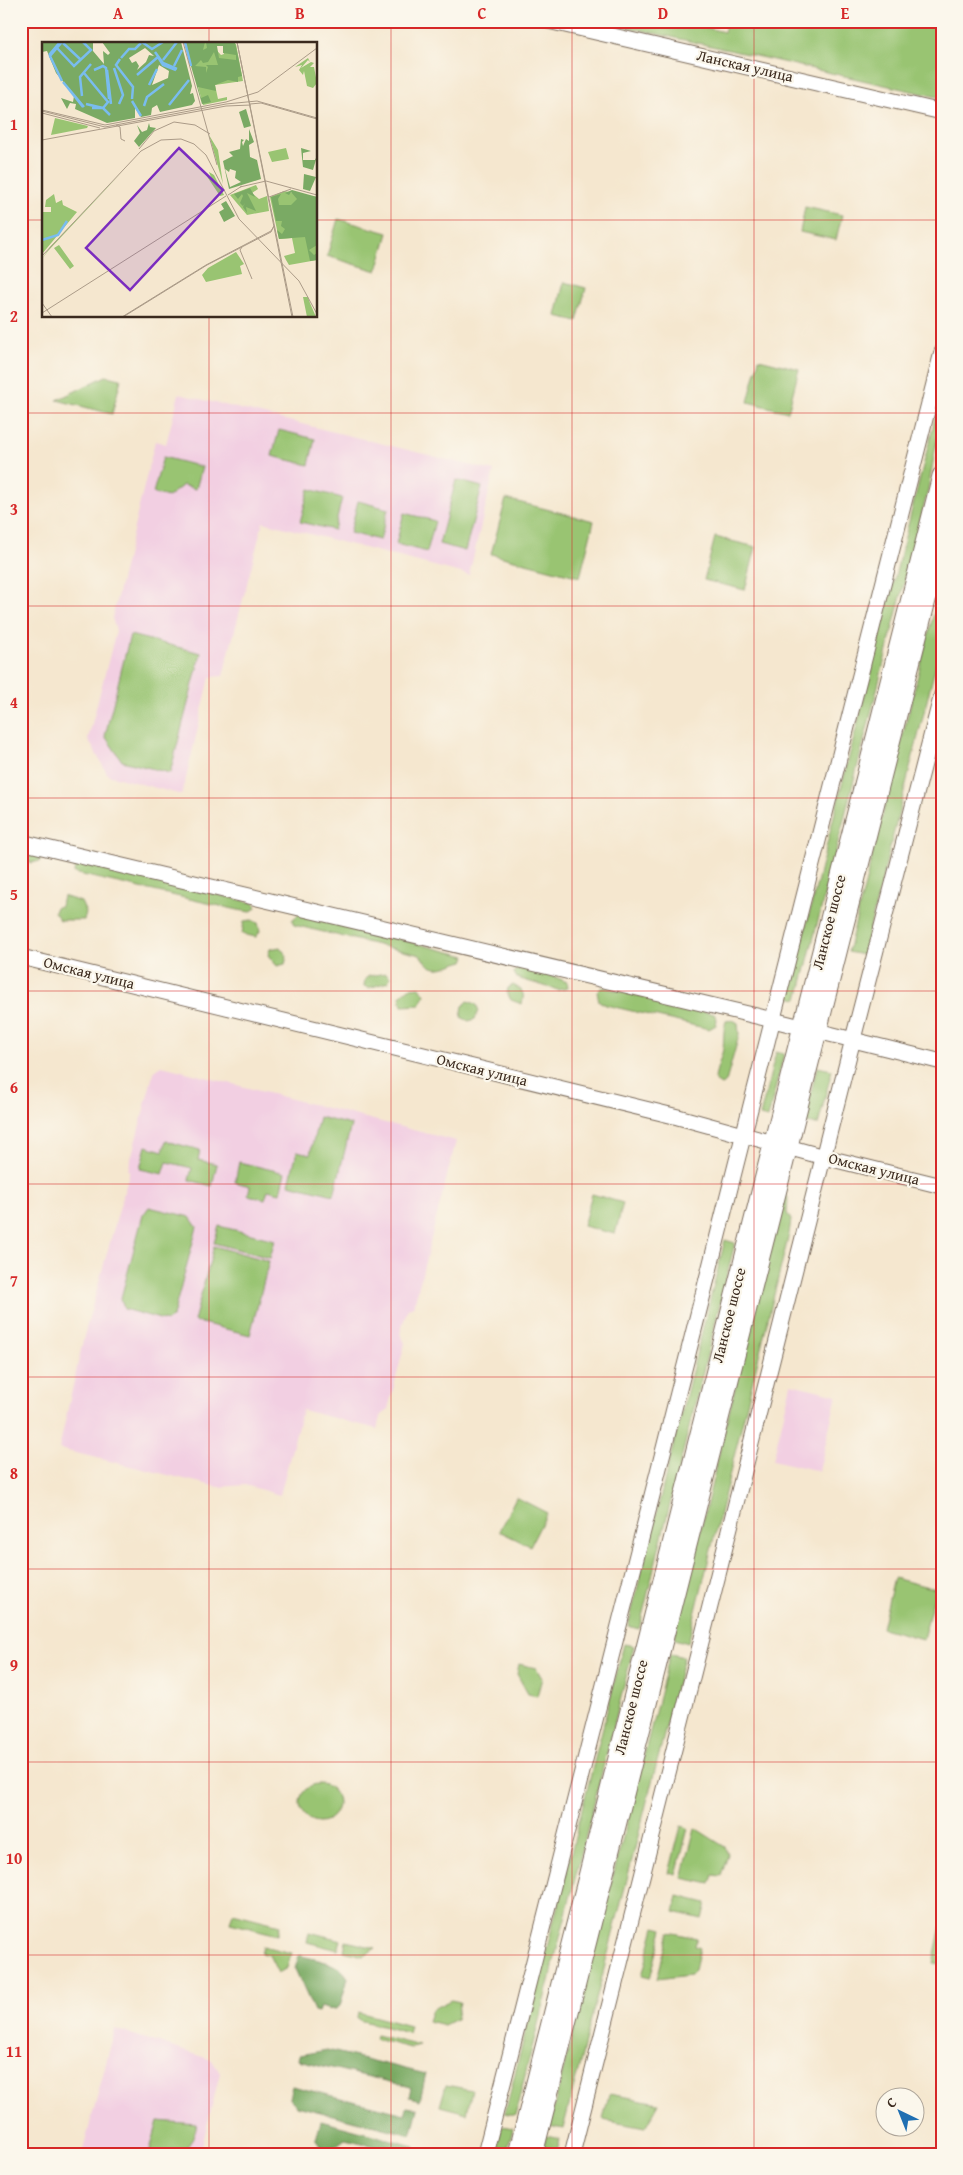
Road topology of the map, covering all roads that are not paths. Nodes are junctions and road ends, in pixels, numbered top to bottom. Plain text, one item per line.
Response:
1 (548, 21) edge
2 (942, 112) edge
3 (942, 352) edge
4 (942, 476) edge
5 (942, 537) edge
6 (942, 694) edge
7 (21, 842) edge
8 (21, 957) edge
9 (773, 1020) junction
10 (810, 1029) junction
11 (853, 1040) junction
12 (942, 1062) edge
13 (744, 1136) junction
14 (780, 1145) junction
15 (824, 1157) junction
16 (942, 1186) edge
17 (485, 2154) edge
18 (518, 2154) edge
19 (533, 2154) edge
20 (572, 2154) edge

1 - 2 street, Ланская улица
3 - 9 street
4 - 10 main road, Ланское шоссе
5 - 10 main road, Ланское шоссе
6 - 11 street
7 - 9 street
8 - 13 street, Омская улица
9 - 10 street
9 - 13 street
10 - 11 street
10 - 14 main road, Ланское шоссе
11 - 12 street
11 - 15 street
13 - 14 street, Омская улица
13 - 17 street
14 - 15 street, Омская улица
14 - 18 main road, Ланское шоссе
14 - 19 main road, Ланское шоссе
15 - 16 street, Омская улица
15 - 20 street

